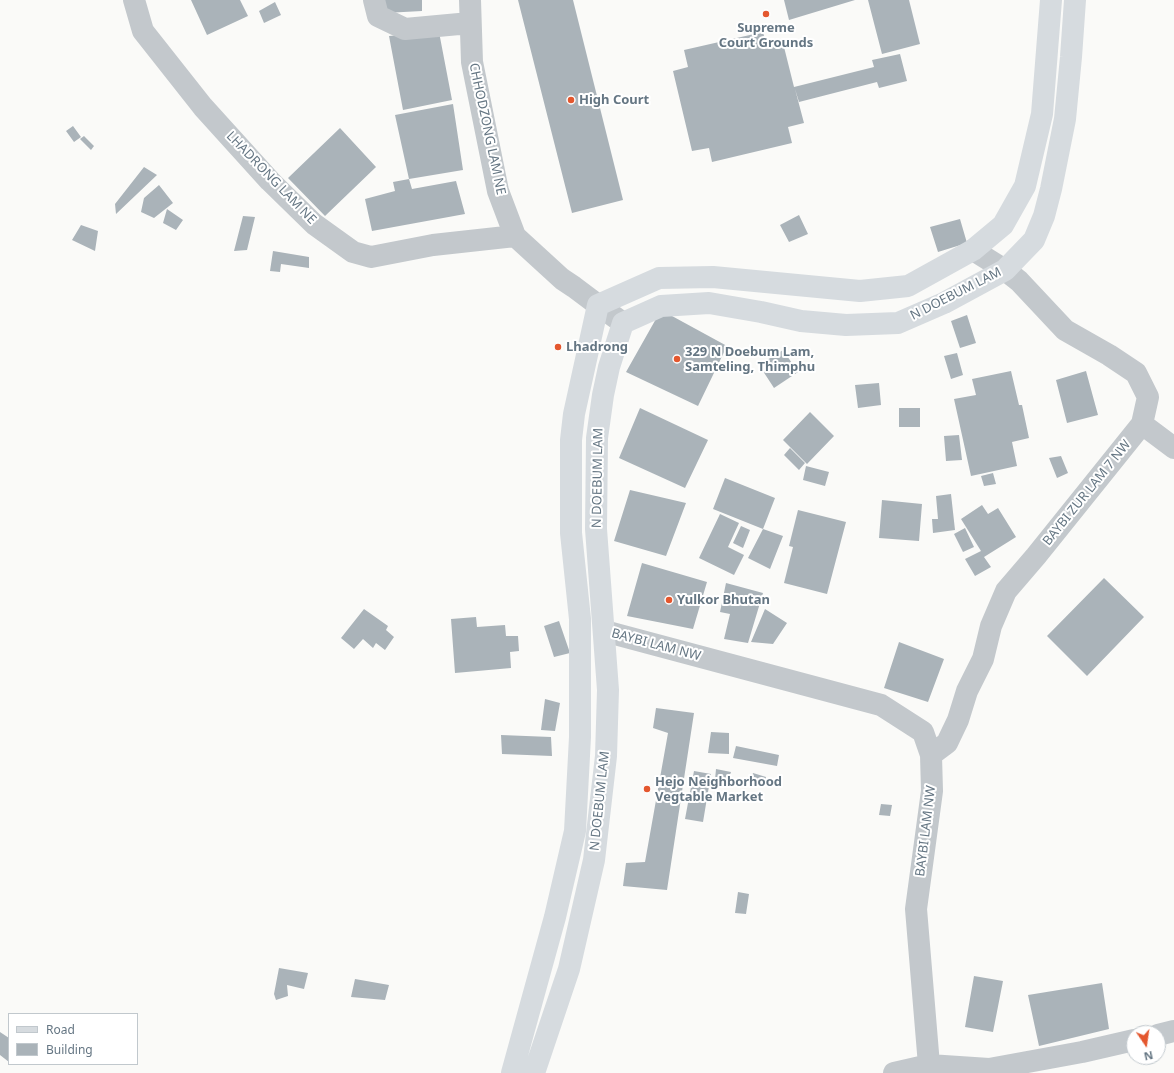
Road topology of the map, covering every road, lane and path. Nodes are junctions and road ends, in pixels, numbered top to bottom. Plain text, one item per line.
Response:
1 (134, 0) edge
2 (374, 0) edge
3 (470, 0) edge
4 (1051, 0) edge
5 (1075, 0) edge
6 (470, 23) junction
7 (515, 236) junction
8 (973, 250) junction
9 (1005, 270) junction
10 (598, 305) junction
11 (623, 323) junction
12 (1142, 424) junction
13 (1174, 448) edge
14 (604, 631) junction
15 (931, 755) junction
16 (1126, 1042) edge
17 (933, 1069) edge
18 (512, 1073) edge
19 (534, 1073) edge
20 (894, 1073) edge

1 - 7 street, LHADRONG LAM NE
2 - 6 street
3 - 6 street, CHHODZONG LAM NE
4 - 8 main road
5 - 9 main road, N DOEBUM LAM
6 - 7 street, CHHODZONG LAM NE
7 - 10 street, CHHODZONG LAM NE
8 - 9 street, BAYBI ZUR LAM 7 NW
8 - 10 main road
9 - 11 main road, N DOEBUM LAM
9 - 12 street, BAYBI ZUR LAM 7 NW
10 - 11 street, CHHODZONG LAM NE
10 - 18 main road, N DOEBUM LAM
11 - 14 main road, N DOEBUM LAM
12 - 13 street
12 - 15 street, BAYBI ZUR LAM 7 NW
14 - 15 street, BAYBI LAM NW
14 - 19 main road, N DOEBUM LAM
15 - 17 street, BAYBI LAM NW
16 - 17 street
17 - 20 street

